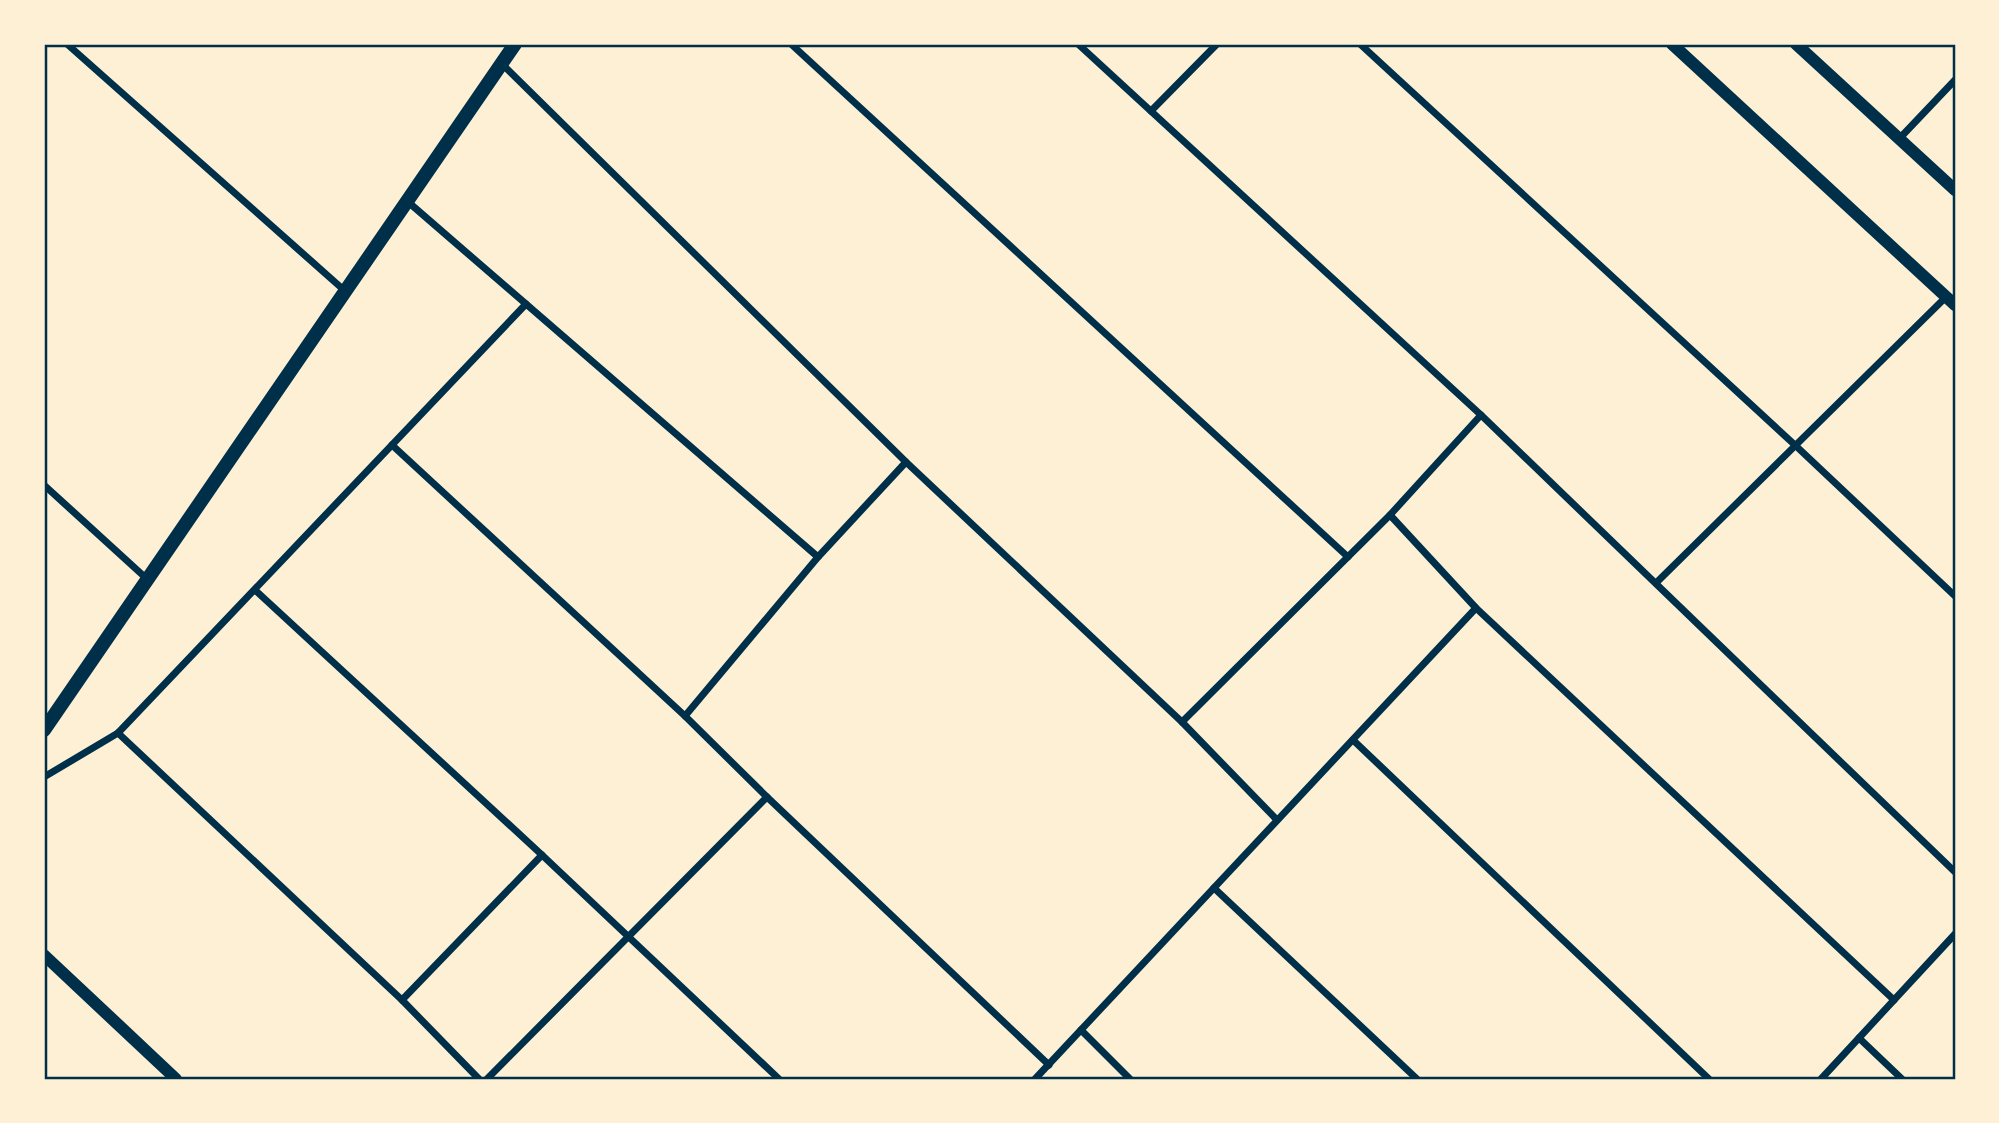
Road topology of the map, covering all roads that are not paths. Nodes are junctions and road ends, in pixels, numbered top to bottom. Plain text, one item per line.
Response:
1 (67, 44) edge
2 (515, 44) edge
3 (791, 44) edge
4 (1078, 44) edge
5 (1217, 44) edge
6 (1360, 44) edge
7 (1672, 44) edge
8 (1796, 44) edge
9 (501, 63) junction
10 (1955, 80) edge
11 (1152, 111) junction
12 (1899, 139) junction
13 (1955, 190) edge
14 (407, 200) junction
15 (345, 291) junction
16 (1951, 301) edge
17 (526, 304) junction
18 (1481, 415) junction
19 (392, 445) junction
20 (1796, 446) junction
21 (906, 462) junction
22 (44, 485) edge
23 (1390, 515) junction
24 (817, 557) junction
25 (1348, 557) junction
26 (147, 579) junction
27 (1656, 583) junction
28 (255, 590) junction
29 (1955, 596) edge
30 (1476, 608) junction
31 (685, 716) junction
32 (1182, 722) junction
33 (44, 730) edge
34 (118, 733) junction
35 (1353, 740) junction
36 (44, 777) edge
37 (766, 797) junction
38 (1277, 821) junction
39 (542, 855) junction
40 (1955, 872) edge
41 (1214, 888) junction
42 (1955, 934) edge
43 (628, 937) junction
44 (44, 955) edge
45 (402, 1000) junction
46 (1894, 1000) junction
47 (1081, 1030) junction
48 (1859, 1038) junction
49 (1049, 1065) junction
50 (176, 1079) edge
51 (479, 1079) edge
52 (487, 1079) edge
53 (779, 1079) edge
54 (1035, 1079) edge
55 (1130, 1079) edge
56 (1418, 1079) edge
57 (1709, 1079) edge
58 (1821, 1079) edge
59 (1902, 1079) edge

1 - 15 street
2 - 9 main road
3 - 25 street
4 - 11 street
5 - 11 street
6 - 20 street
7 - 16 street
8 - 12 street
9 - 14 main road
9 - 21 street
10 - 12 street
11 - 18 street
12 - 13 street
14 - 15 main road
14 - 17 street
15 - 26 main road
16 - 20 street
17 - 19 street
17 - 24 street
18 - 23 street
18 - 27 street
19 - 28 street
19 - 31 street
20 - 27 street
20 - 29 street
21 - 24 street
21 - 32 street
22 - 26 street
23 - 25 street
23 - 30 street
24 - 31 street
25 - 32 street
26 - 33 main road
27 - 40 street
28 - 34 street
28 - 39 street
30 - 35 street
30 - 46 street
31 - 37 street
32 - 38 street
34 - 36 street
34 - 45 street
35 - 38 street
35 - 57 street
37 - 43 street
37 - 49 street
38 - 41 street
39 - 43 street
39 - 45 street
41 - 47 street
41 - 56 street
42 - 46 street
43 - 52 street
43 - 53 street
44 - 50 street
45 - 51 street
46 - 48 street
47 - 49 street
47 - 55 street
48 - 58 street
48 - 59 street
49 - 54 street

